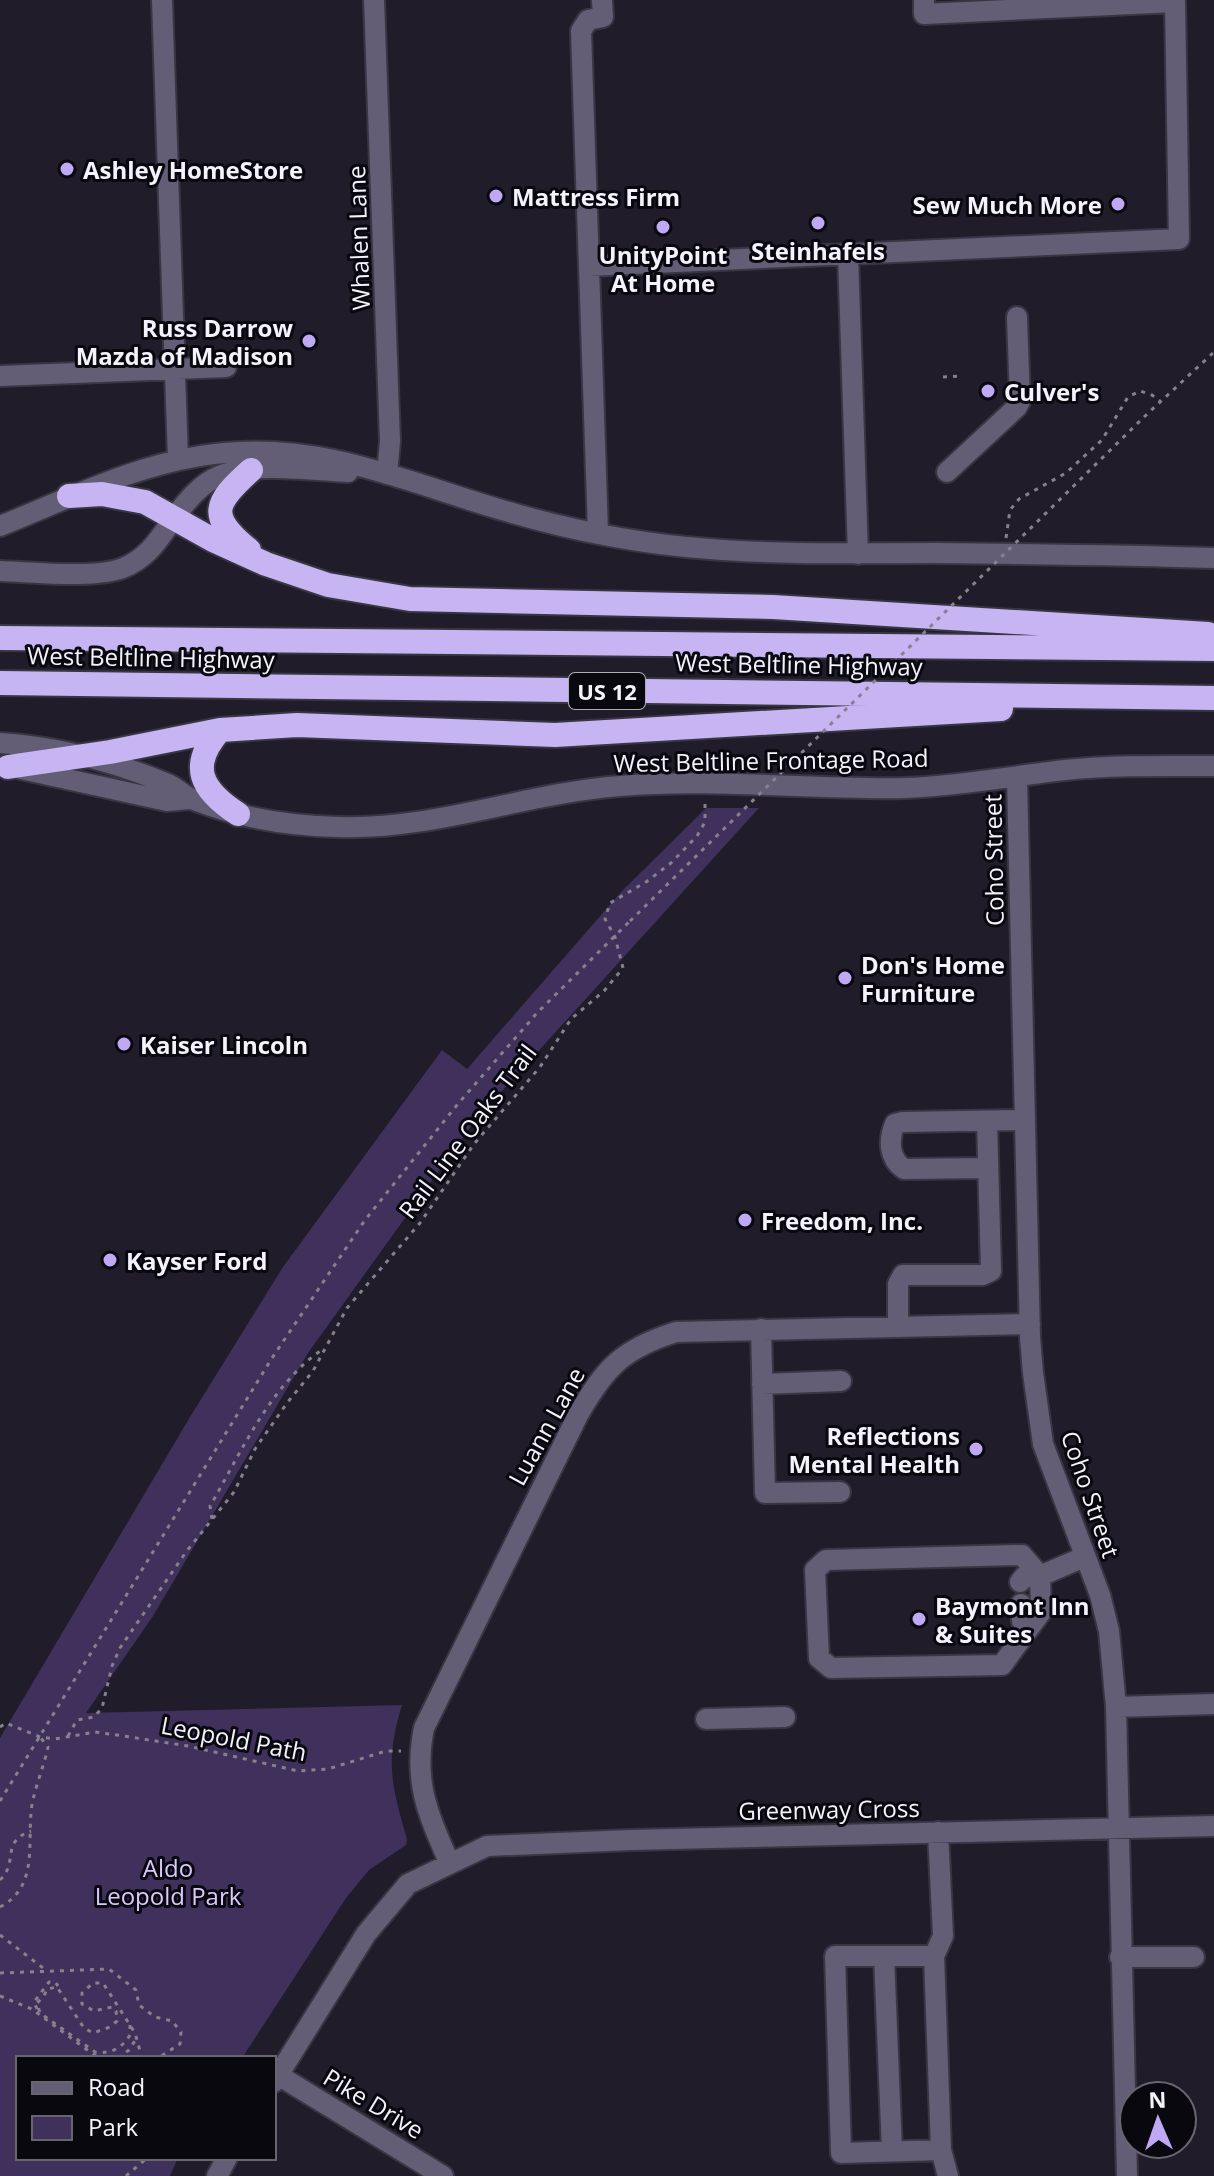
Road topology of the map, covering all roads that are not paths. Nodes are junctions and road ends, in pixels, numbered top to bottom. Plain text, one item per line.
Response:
1 (162, 0) edge
2 (374, 0) edge
3 (602, 0) edge
4 (924, 0) edge
5 (848, 255) junction
6 (589, 266) junction
7 (1017, 317) dead end
8 (226, 367) dead end
9 (174, 368) junction
10 (0, 376) edge
11 (178, 460) junction
12 (251, 470) junction
13 (947, 472) dead end
14 (387, 474) junction
15 (69, 496) junction
16 (173, 519) junction
17 (0, 526) edge
18 (598, 533) junction
19 (858, 554) junction
20 (1214, 558) edge
21 (266, 564) junction
22 (0, 571) edge
23 (1214, 634) edge
24 (0, 638) edge
25 (1214, 649) edge
26 (0, 683) edge
27 (1214, 698) edge
28 (220, 730) junction
29 (0, 743) edge
30 (86, 756) junction
31 (1214, 766) edge
32 (4, 767) edge
33 (1017, 778) junction
34 (189, 799) junction
35 (238, 814) junction
36 (1025, 1120) junction
37 (987, 1121) junction
38 (987, 1168) junction
39 (1030, 1324) junction
40 (898, 1326) junction
41 (761, 1329) junction
42 (841, 1381) dead end
43 (762, 1384) junction
44 (840, 1492) dead end
45 (1084, 1557) junction
46 (1030, 1579) junction
47 (1021, 1604) dead end
48 (1030, 1627) junction
49 (1214, 1704) edge
50 (1116, 1707) junction
51 (785, 1717) dead end
52 (706, 1719) dead end
53 (1214, 1826) edge
54 (1117, 1828) junction
55 (938, 1832) junction
56 (449, 1862) junction
57 (884, 1956) junction
58 (934, 1956) junction
59 (1120, 1957) junction
60 (1194, 1957) dead end
61 (276, 2079) edge
62 (941, 2150) junction
63 (892, 2151) junction
64 (443, 2176) edge
65 (948, 2176) edge
66 (1127, 2176) edge

1 - 9 street
2 - 14 street, Whalen Lane
3 - 6 street
4 - 5 street
5 - 6 street
5 - 19 street
6 - 18 street
7 - 13 street
8 - 9 street
9 - 10 street
9 - 11 street
11 - 14 street
11 - 15 street
12 - 14 street
12 - 16 street
12 - 21 highway
14 - 18 street
15 - 16 highway
15 - 17 street
16 - 21 highway
16 - 22 street
18 - 19 street
19 - 20 street
21 - 23 highway
24 - 25 highway, West Beltline Highway / US 12
26 - 27 highway, West Beltline Highway / US 12
27 - 28 highway
28 - 30 highway
28 - 35 highway
29 - 30 street, West Beltline Frontage Road
30 - 32 highway
30 - 34 street, West Beltline Frontage Road
31 - 33 street, West Beltline Frontage Road
32 - 34 street, West Beltline Frontage Road
33 - 35 street, West Beltline Frontage Road
33 - 36 street, Coho Street
34 - 35 street, West Beltline Frontage Road
36 - 37 street
36 - 39 street, Coho Street
37 - 38 street
37 - 38 street
38 - 40 street
39 - 40 street, Luann Lane
39 - 45 street, Coho Street
40 - 41 street, Luann Lane
41 - 43 street
41 - 56 street, Luann Lane
42 - 43 street
43 - 44 street
45 - 46 street
45 - 50 street, Coho Street
46 - 48 street
46 - 48 street
47 - 48 street
49 - 50 street
50 - 54 street, Coho Street
51 - 52 street
53 - 54 street, Greenway Cross
54 - 55 street, Greenway Cross
54 - 59 street, Coho Street
55 - 56 street, Greenway Cross
55 - 58 street
56 - 61 street, Greenway Cross
57 - 58 street
57 - 63 street
57 - 63 street
58 - 62 street
59 - 60 street
59 - 66 street, Coho Street
61 - 64 street, Pike Drive
62 - 63 street
62 - 65 street

